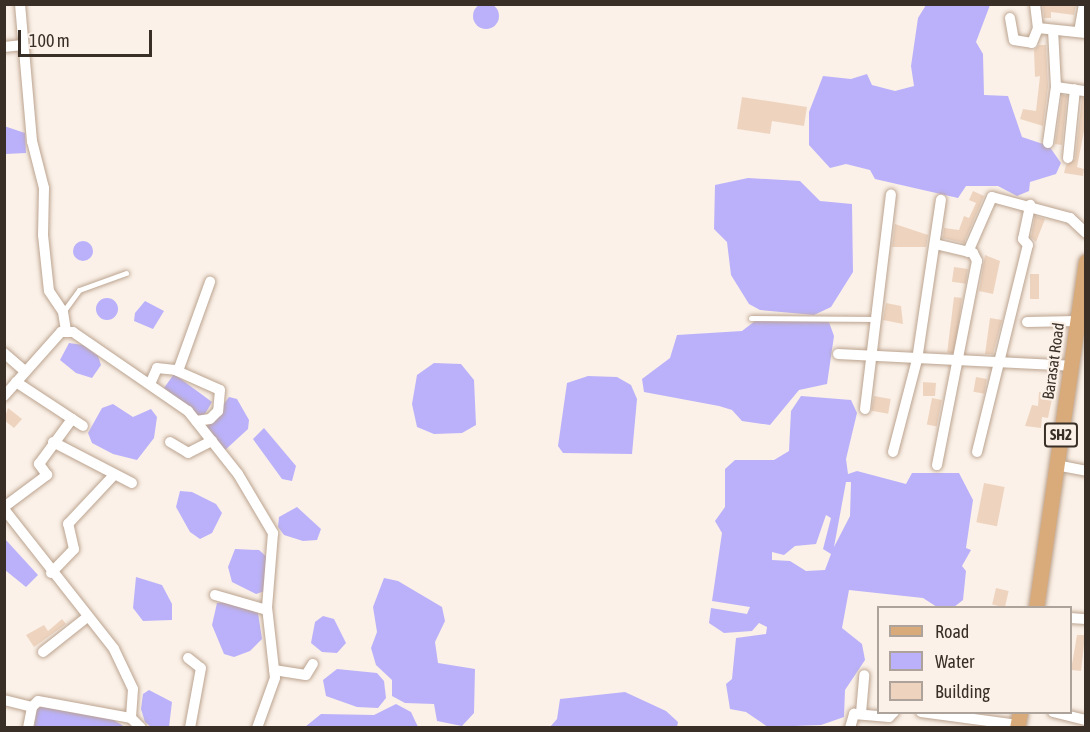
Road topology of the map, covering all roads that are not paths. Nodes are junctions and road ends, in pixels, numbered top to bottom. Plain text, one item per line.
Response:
1 (20, 4) edge
2 (1035, 4) edge
3 (1084, 4) edge
4 (1010, 18) dead end
5 (1038, 28) junction
6 (1053, 30) junction
7 (1082, 32) edge
8 (23, 45) junction
9 (4, 47) edge
10 (1056, 87) junction
11 (1080, 90) edge
12 (1048, 143) dead end
13 (1068, 158) dead end
14 (891, 195) dead end
15 (941, 200) dead end
16 (1030, 205) junction
17 (1086, 233) edge
18 (935, 244) junction
19 (968, 252) junction
20 (1086, 262) edge
21 (126, 273) dead end
22 (210, 282) dead end
23 (1083, 299) edge
24 (63, 312) junction
25 (751, 318) dead end
26 (877, 319) junction
27 (1077, 321) junction
28 (1027, 322) dead end
29 (66, 331) junction
30 (4, 353) edge
31 (838, 354) dead end
32 (873, 357) junction
33 (917, 360) junction
34 (960, 364) junction
35 (1000, 366) junction
36 (1071, 366) junction
37 (25, 371) junction
38 (178, 371) junction
39 (16, 382) junction
40 (150, 384) junction
41 (4, 396) edge
42 (865, 409) dead end
43 (72, 419) junction
44 (196, 421) junction
45 (83, 426) dead end
46 (212, 441) junction
47 (53, 442) junction
48 (170, 442) dead end
49 (893, 452) dead end
50 (977, 453) dead end
51 (937, 465) dead end
52 (1056, 465) junction
53 (1086, 471) edge
54 (114, 475) junction
55 (132, 483) dead end
56 (4, 508) edge
57 (51, 573) junction
58 (215, 595) dead end
59 (1036, 606) edge
60 (267, 610) junction
61 (86, 618) junction
62 (43, 652) dead end
63 (188, 658) dead end
64 (313, 664) dead end
65 (274, 670) junction
66 (864, 675) dead end
67 (4, 700) edge
68 (32, 707) junction
69 (861, 713) junction
70 (951, 714) edge
71 (1061, 714) edge
72 (131, 718) junction
73 (893, 719) edge
74 (1086, 720) edge
75 (1018, 722) edge
76 (140, 727) edge
77 (28, 728) edge
78 (190, 728) edge
79 (257, 728) edge
80 (850, 728) edge

1 - 8 street
2 - 5 street
3 - 7 street
4 - 5 street
5 - 6 street
6 - 7 street
6 - 10 street
8 - 9 street
8 - 24 street
10 - 11 street
10 - 12 street
11 - 13 street
14 - 26 street
15 - 18 street
16 - 17 street
16 - 19 street
16 - 35 street
18 - 19 street
18 - 33 street
19 - 34 street
20 - 23 main road, Barasat Road / SH2
21 - 24 lane
22 - 38 street
23 - 27 main road, Barasat Road / SH2
24 - 29 street
25 - 26 lane
26 - 32 street
27 - 28 street
27 - 36 main road, Barasat Road / SH2
29 - 37 street
29 - 40 street
30 - 37 street
31 - 32 street
32 - 33 street
32 - 42 street
33 - 34 street
33 - 49 street
34 - 35 street
34 - 51 street
35 - 36 street
35 - 50 street
36 - 52 main road, Barasat Road / SH2
37 - 39 street
38 - 40 street
38 - 44 street
39 - 41 street
39 - 43 street
40 - 44 street
43 - 45 street
43 - 47 street
44 - 46 street
46 - 48 street
46 - 60 street
47 - 54 street
47 - 56 street
52 - 53 street
52 - 59 main road, Barasat Road / SH2
54 - 55 street
54 - 57 street
56 - 57 street
57 - 61 street
58 - 60 street
60 - 65 street
61 - 62 street
61 - 72 street
63 - 78 street
64 - 65 street
65 - 79 street
66 - 69 street
67 - 68 street
68 - 72 street
68 - 77 street
69 - 73 street
69 - 80 street
70 - 75 street
71 - 74 street
72 - 76 street

